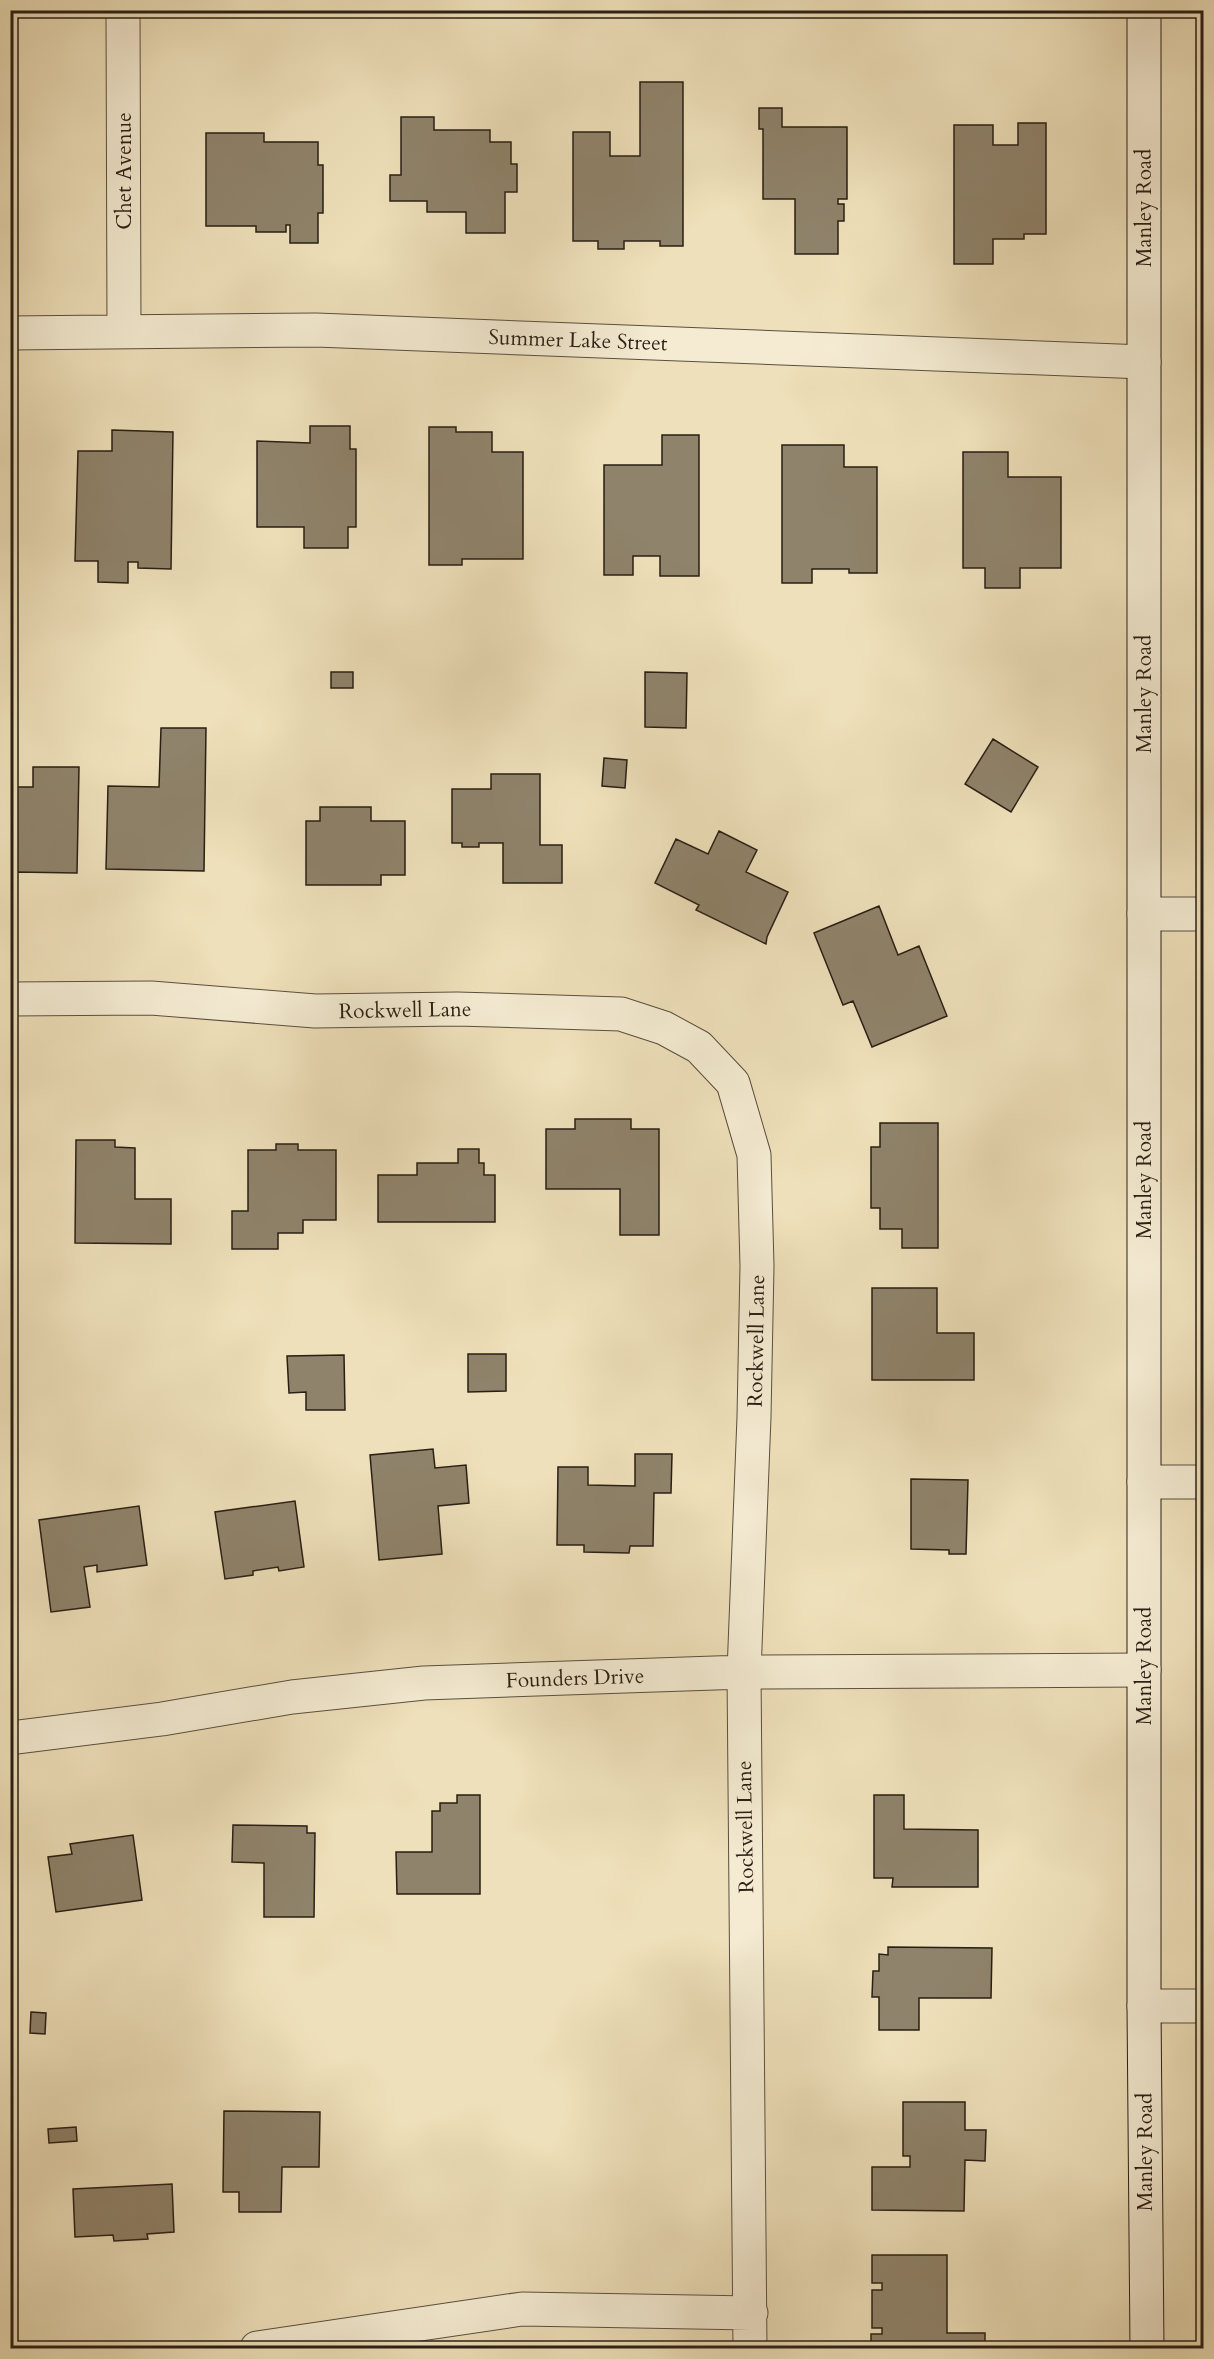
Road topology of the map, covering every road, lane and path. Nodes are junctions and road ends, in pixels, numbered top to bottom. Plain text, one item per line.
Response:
1 (123, 10) edge
2 (1144, 10) edge
3 (124, 331) junction
4 (10, 333) edge
5 (1144, 362) junction
6 (1144, 914) junction
7 (1203, 914) edge
8 (10, 999) edge
9 (1144, 1482) junction
10 (1203, 1482) edge
11 (1144, 1670) junction
12 (744, 1672) junction
13 (10, 1738) edge
14 (1144, 2006) junction
15 (1203, 2006) edge
16 (751, 2313) junction
17 (257, 2349) edge
18 (750, 2349) edge
19 (1147, 2349) edge

1 - 3 street, Chet Avenue
2 - 5 street, Manley Road
3 - 4 street, Summer Lake Street
3 - 5 street, Summer Lake Street
5 - 6 street, Manley Road
6 - 7 street
6 - 9 street, Manley Road
8 - 12 street, Rockwell Lane
9 - 10 street
9 - 11 street, Manley Road
11 - 12 street, Founders Drive
11 - 14 street, Manley Road
12 - 13 street, Founders Drive
12 - 16 street, Rockwell Lane
14 - 15 street
14 - 19 street, Manley Road
16 - 17 street
16 - 18 street, Rockwell Lane

